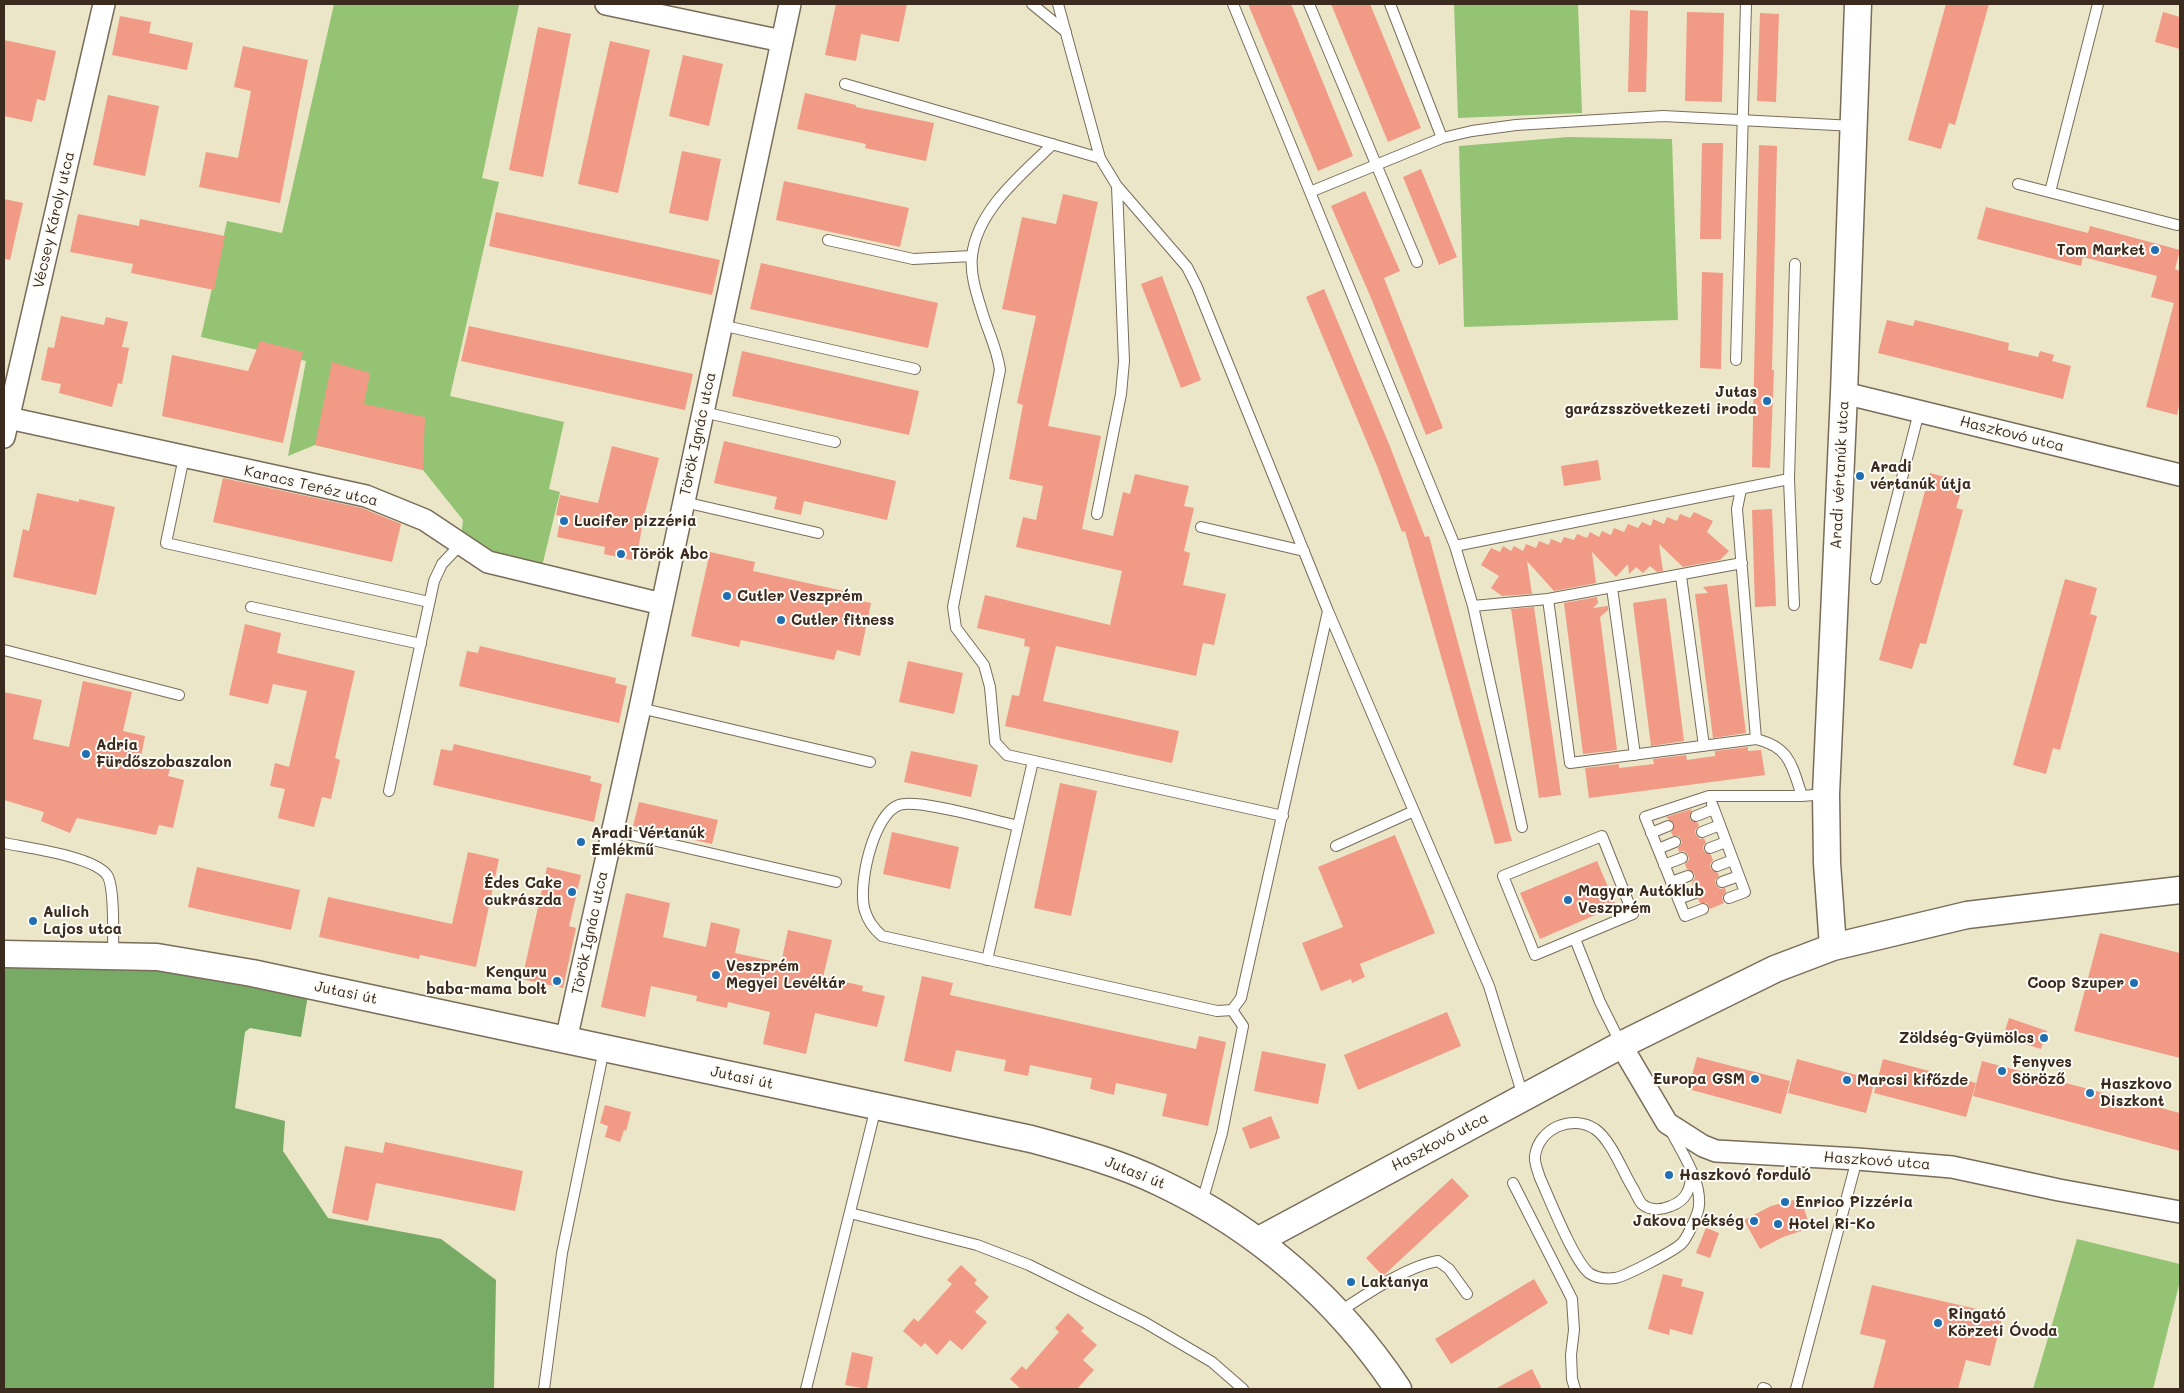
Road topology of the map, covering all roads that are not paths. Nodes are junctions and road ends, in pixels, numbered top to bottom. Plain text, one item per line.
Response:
1 (104, 4) edge
2 (606, 4) edge
3 (790, 4) edge
4 (1032, 4) edge
5 (1058, 4) edge
6 (1233, 4) edge
7 (1309, 4) edge
8 (1390, 4) edge
9 (1746, 4) edge
10 (1858, 4) edge
11 (2098, 4) edge
12 (1066, 32) junction
13 (782, 41) junction
14 (845, 84) dead end
15 (1742, 120) junction
16 (1854, 126) junction
17 (1442, 138) junction
18 (1053, 144) junction
19 (1100, 158) junction
20 (1377, 165) junction
21 (2018, 184) dead end
22 (1117, 186) junction
23 (1310, 192) junction
24 (2050, 192) junction
25 (2177, 225) dead end
26 (828, 240) dead end
27 (972, 256) junction
28 (1417, 262) dead end
29 (1795, 264) dead end
30 (721, 325) junction
31 (1736, 360) dead end
32 (915, 369) dead end
33 (1844, 393) junction
34 (703, 412) junction
35 (1919, 412) junction
36 (5, 424) edge
37 (835, 442) dead end
38 (184, 457) junction
39 (2180, 475) edge
40 (1788, 479) junction
41 (1741, 489) junction
42 (684, 502) junction
43 (1096, 514) dead end
44 (1201, 527) dead end
45 (818, 533) dead end
46 (460, 545) junction
47 (1455, 546) junction
48 (1304, 551) junction
49 (1742, 563) junction
50 (1681, 576) junction
51 (1876, 579) dead end
52 (1612, 588) junction
53 (1548, 599) junction
54 (429, 602) junction
55 (662, 604) junction
56 (1794, 605) dead end
57 (1473, 606) junction
58 (251, 607) dead end
59 (1328, 610) junction
60 (420, 644) junction
61 (4, 650) edge
62 (179, 695) dead end
63 (640, 708) junction
64 (1756, 738) junction
65 (1704, 746) junction
66 (1635, 755) junction
67 (1033, 761) junction
68 (870, 762) dead end
69 (389, 791) dead end
70 (1814, 795) junction
71 (1709, 796) junction
72 (1714, 809) junction
73 (1414, 811) junction
74 (1283, 816) junction
75 (1696, 816) dead end
76 (1720, 825) junction
77 (1018, 826) junction
78 (1668, 826) dead end
79 (1522, 827) dead end
80 (613, 831) junction
81 (1702, 832) dead end
82 (1651, 833) junction
83 (1675, 842) dead end
84 (1726, 842) junction
85 (4, 843) edge
86 (1336, 846) dead end
87 (1658, 848) junction
88 (1710, 848) dead end
89 (1682, 858) dead end
90 (1733, 860) junction
91 (1664, 865) junction
92 (1717, 866) dead end
93 (1688, 876) dead end
94 (1739, 876) junction
95 (836, 882) dead end
96 (1671, 882) junction
97 (1722, 882) dead end
98 (2180, 890) edge
99 (1695, 892) dead end
100 (1729, 898) dead end
101 (1678, 899) junction
102 (1703, 909) dead end
103 (1575, 939) junction
104 (1833, 947) junction
105 (4, 954) edge
106 (113, 956) junction
107 (987, 960) junction
108 (1232, 1010) junction
109 (566, 1040) junction
110 (1621, 1045) junction
111 (604, 1048) junction
112 (1524, 1098) junction
113 (876, 1107) junction
114 (1667, 1123) junction
115 (1857, 1159) junction
116 (1692, 1174) junction
117 (1514, 1183) dead end
118 (1201, 1203) junction
119 (2180, 1212) edge
120 (850, 1213) junction
121 (1259, 1240) junction
122 (1467, 1294) dead end
123 (1338, 1313) junction
124 (544, 1389) edge
125 (806, 1389) edge
126 (1243, 1389) edge
127 (1398, 1389) edge
128 (1575, 1389) edge
129 (1796, 1389) edge

1 - 36 street, Vécsey Károly utca
2 - 13 street
3 - 13 street, Török Ignác utca
4 - 12 lane
5 - 12 lane
6 - 23 lane
7 - 20 lane
8 - 17 lane
9 - 15 lane
10 - 16 street, Aradi vértanúk utca
11 - 24 lane
12 - 19 lane
13 - 30 street, Török Ignác utca
14 - 18 lane
15 - 16 lane
15 - 17 lane
15 - 31 lane
16 - 33 street, Aradi vértanúk utca
17 - 20 lane
18 - 19 lane
18 - 27 lane
19 - 22 lane
20 - 23 lane
20 - 28 lane
21 - 24 lane
22 - 43 lane
22 - 48 lane
23 - 47 lane
24 - 25 lane
26 - 27 lane
27 - 67 lane
29 - 40 lane
30 - 32 lane
30 - 34 street, Török Ignác utca
33 - 35 street, Haszkovó utca
33 - 70 street, Aradi vértanúk utca
34 - 37 lane
34 - 42 street, Török Ignác utca
35 - 39 street, Haszkovó utca
35 - 51 lane
36 - 38 street, Karacs Teréz utca
38 - 46 street, Karacs Teréz utca
38 - 54 lane
40 - 41 lane
40 - 56 lane
41 - 47 lane
41 - 49 lane
42 - 45 lane
42 - 55 street, Török Ignác utca
44 - 48 lane
46 - 54 lane
46 - 55 street, Karacs Teréz utca
47 - 57 lane
48 - 59 lane
49 - 50 lane
49 - 64 lane
50 - 52 lane
50 - 65 lane
52 - 53 lane
52 - 66 lane
53 - 57 lane
53 - 66 lane
54 - 60 lane
55 - 63 street, Török Ignác utca
57 - 79 lane
58 - 60 lane
59 - 73 lane
59 - 74 lane
60 - 69 lane
61 - 62 lane
63 - 68 lane
63 - 80 street, Török Ignác utca
64 - 65 lane
64 - 70 lane
65 - 66 lane
67 - 74 lane
67 - 77 lane
70 - 71 lane
70 - 104 street, Aradi vértanúk utca
71 - 72 lane
71 - 82 lane
72 - 75 lane
72 - 76 lane
73 - 86 lane
73 - 112 lane
74 - 108 lane
76 - 81 lane
76 - 84 lane
77 - 107 lane
77 - 107 lane
78 - 82 lane
80 - 95 lane
80 - 109 street, Török Ignác utca
82 - 87 lane
83 - 87 lane
84 - 88 lane
84 - 90 lane
85 - 106 lane
87 - 91 lane
89 - 91 lane
90 - 92 lane
90 - 94 lane
91 - 96 lane
93 - 96 lane
94 - 97 lane
94 - 100 lane
96 - 101 lane
98 - 104 street, Haszkovó utca
99 - 101 lane
101 - 102 lane
103 - 103 lane
103 - 110 lane
104 - 110 street, Haszkovó utca
105 - 106 street, Jutasi út
106 - 109 street, Jutasi út
107 - 108 lane
108 - 118 lane
109 - 111 street, Jutasi út
110 - 112 street, Haszkovó utca
110 - 114 street, Haszkovó utca
111 - 113 street, Jutasi út
111 - 124 lane
112 - 121 street, Haszkovó utca
113 - 118 street, Jutasi út
113 - 120 lane
114 - 115 street, Haszkovó utca
114 - 116 lane
115 - 119 street, Haszkovó utca
115 - 129 lane
116 - 116 lane
117 - 128 lane
118 - 121 street, Jutasi út
120 - 125 lane
120 - 126 lane
121 - 123 street, Jutasi út
122 - 123 lane
123 - 127 street, Jutasi út

